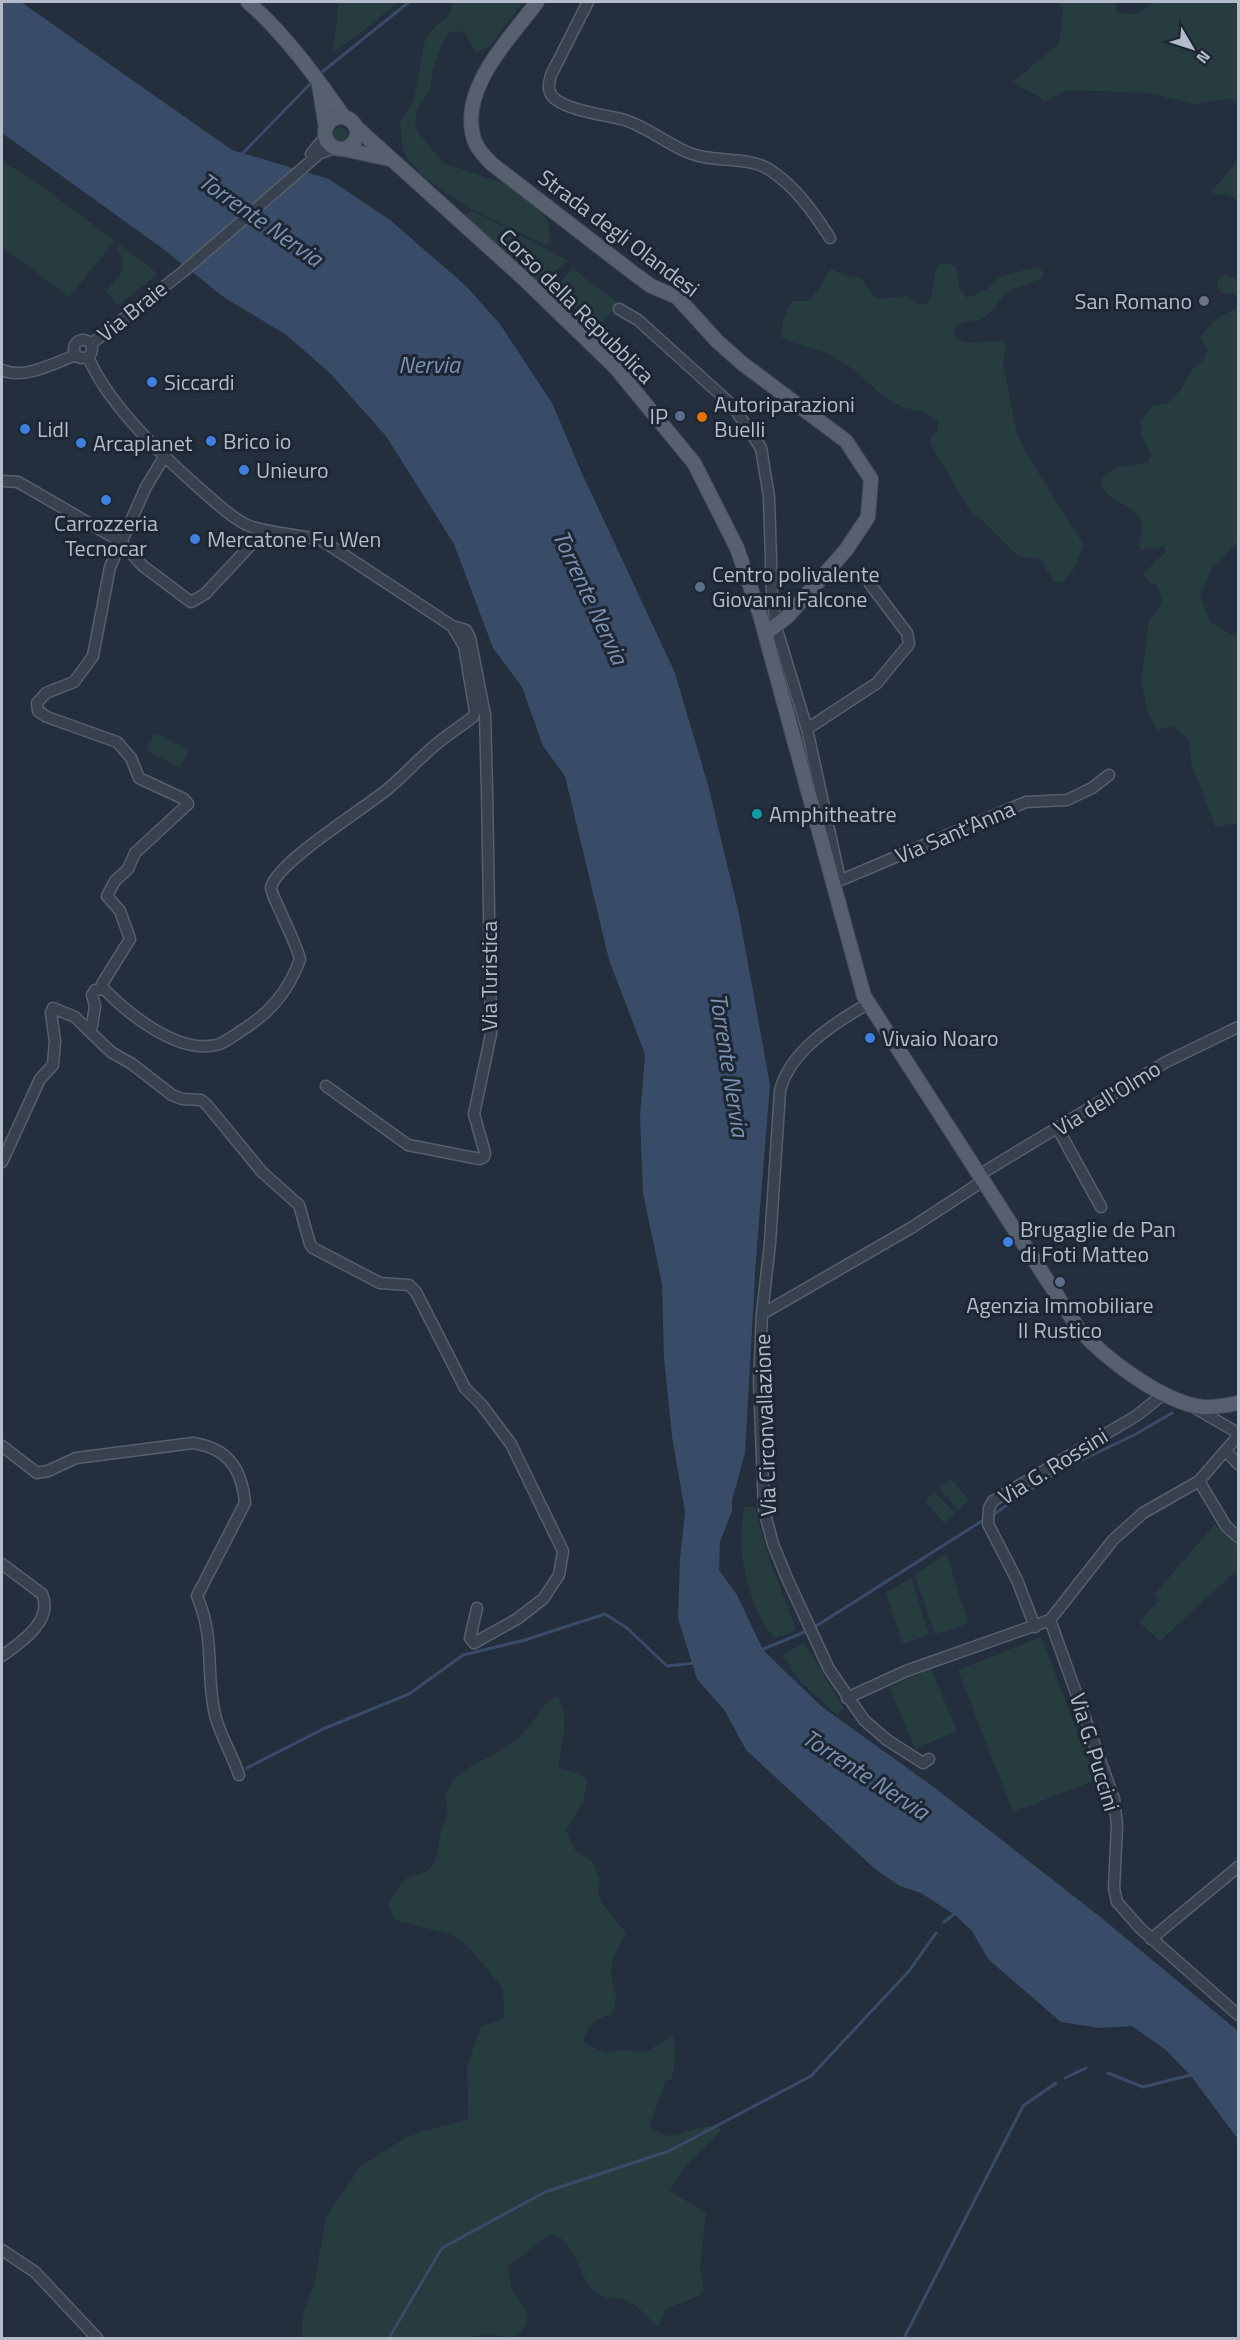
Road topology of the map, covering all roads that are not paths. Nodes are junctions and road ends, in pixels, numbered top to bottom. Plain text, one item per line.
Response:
1 (248, 2) edge
2 (537, 2) edge
3 (588, 2) edge
4 (318, 80) junction
5 (344, 117) junction
6 (356, 127) junction
7 (326, 132) junction
8 (340, 148) junction
9 (319, 151) junction
10 (391, 159) junction
11 (830, 238) dead end
12 (619, 309) dead end
13 (91, 344) junction
14 (76, 355) junction
15 (88, 357) junction
16 (3, 372) edge
17 (164, 457) junction
18 (2, 480) edge
19 (264, 531) junction
20 (120, 542) junction
21 (870, 584) dead end
22 (452, 626) junction
23 (771, 631) junction
24 (807, 729) junction
25 (1109, 775) dead end
26 (813, 808) junction
27 (825, 817) junction
28 (837, 882) junction
29 (102, 984) dead end
30 (869, 1003) junction
31 (84, 1026) junction
32 (1239, 1026) edge
33 (326, 1086) dead end
34 (1058, 1129) junction
35 (6, 1144) edge
36 (2, 1162) edge
37 (981, 1178) junction
38 (1101, 1207) dead end
39 (762, 1314) junction
40 (1165, 1393) junction
41 (1239, 1403) edge
42 (1203, 1410) junction
43 (1239, 1434) edge
44 (2, 1446) edge
45 (1226, 1451) junction
46 (1239, 1464) edge
47 (1199, 1481) junction
48 (1239, 1537) edge
49 (2, 1564) edge
50 (477, 1608) dead end
51 (1050, 1620) junction
52 (1035, 1627) junction
53 (2, 1656) edge
54 (847, 1698) junction
55 (930, 1759) dead end
56 (239, 1775) dead end
57 (1239, 1867) edge
58 (1104, 1896) dead end
59 (1117, 1902) junction
60 (1151, 1938) junction
61 (1239, 2015) edge
62 (2, 2250) edge
63 (97, 2338) edge

1 - 4 main road
2 - 23 main road, Strada degli Olandesi
3 - 11 street
4 - 5 main road
4 - 7 main road
5 - 6 main road
5 - 7 main road
6 - 8 main road
6 - 10 main road, Corso della Repubblica
7 - 8 main road
7 - 9 street
8 - 9 street
8 - 10 main road
9 - 13 street, Via Braie
10 - 23 main road, Corso della Repubblica
12 - 23 street
13 - 14 street
13 - 15 street
14 - 15 street
14 - 16 street, Via Braie
15 - 17 street, Via Turistica
17 - 19 street, Via Turistica
17 - 20 street
18 - 20 street
19 - 20 street
19 - 22 street, Via Turistica
20 - 29 street
21 - 24 street
22 - 31 street
22 - 33 street, Via Turistica
23 - 24 street
23 - 26 main road, Corso della Repubblica
24 - 27 street
25 - 28 street, Via Sant'Anna
26 - 27 street
26 - 28 main road, Corso della Repubblica
27 - 28 street
28 - 30 main road, Corso della Repubblica
30 - 37 main road, Corso della Repubblica
30 - 39 street, Via Circonvallazione
31 - 35 street
31 - 50 street
32 - 34 street, Via dell'Olmo
34 - 37 street, Via dell'Olmo
34 - 38 street
35 - 36 street
37 - 39 street, Via Circonvallazione
37 - 40 main road, Corso della Repubblica
39 - 54 street, Via Circonvallazione
40 - 42 main road, Corso della Repubblica
40 - 52 street, Via G. Rossini
41 - 42 main road
42 - 43 street
43 - 45 street
44 - 56 street
45 - 46 street
45 - 47 street
47 - 48 street
47 - 51 street
49 - 53 street
51 - 52 street
51 - 59 street, Via G. Puccini
52 - 54 street
54 - 55 street, Via Circonvallazione
57 - 60 street
58 - 59 street
59 - 60 street
60 - 61 street
62 - 63 street

